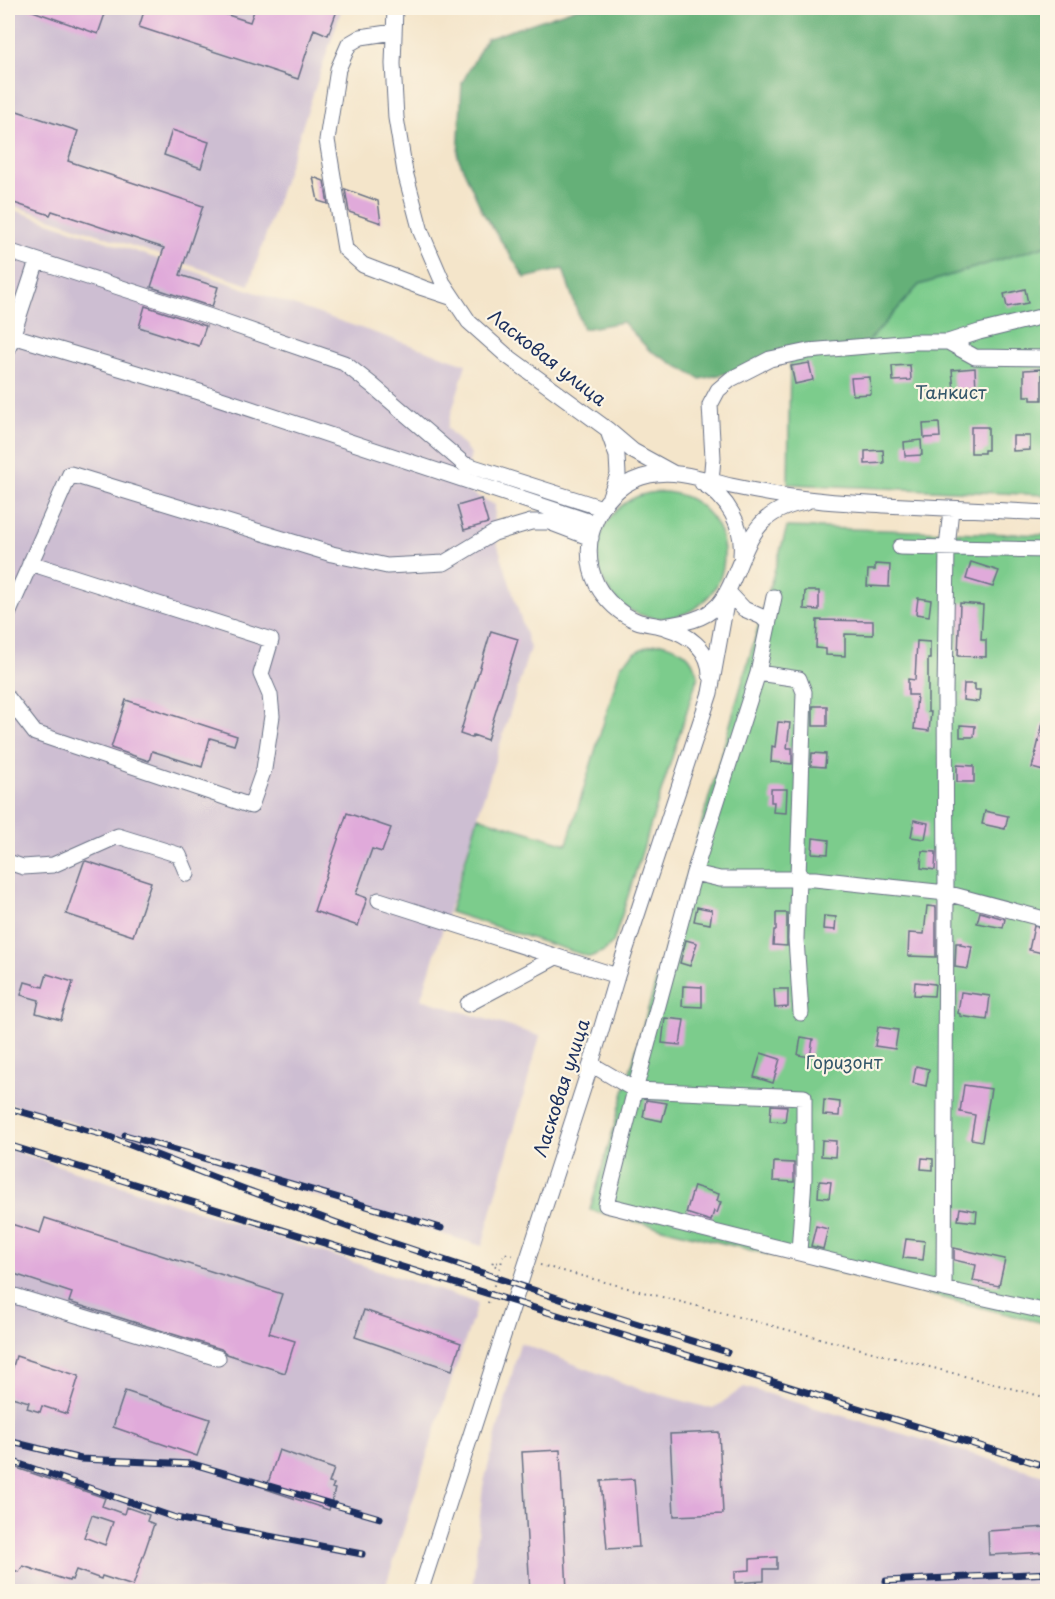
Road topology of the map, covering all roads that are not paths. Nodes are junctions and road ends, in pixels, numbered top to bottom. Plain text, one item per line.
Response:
1 (395, 8) edge
2 (394, 32) junction
3 (8, 251) edge
4 (37, 261) junction
5 (453, 298) junction
6 (1047, 315) edge
7 (948, 342) junction
8 (10, 343) edge
9 (1047, 358) edge
10 (607, 429) junction
11 (673, 473) junction
12 (691, 477) junction
13 (711, 482) junction
14 (817, 501) junction
15 (606, 502) junction
16 (951, 509) junction
17 (1047, 513) edge
18 (592, 531) junction
19 (900, 547) dead end
20 (947, 548) junction
21 (1047, 550) edge
22 (740, 562) junction
23 (30, 563) junction
24 (728, 592) junction
25 (774, 597) dead end
26 (8, 614) edge
27 (768, 622) junction
28 (663, 627) junction
29 (758, 673) junction
30 (710, 693) junction
31 (8, 698) edge
32 (8, 862) edge
33 (694, 873) junction
34 (187, 874) dead end
35 (798, 880) junction
36 (946, 893) junction
37 (379, 900) dead end
38 (1047, 920) edge
39 (556, 957) junction
40 (617, 976) junction
41 (468, 1004) dead end
42 (801, 1013) dead end
43 (591, 1064) junction
44 (634, 1090) junction
45 (799, 1252) junction
46 (944, 1289) junction
47 (8, 1294) edge
48 (1047, 1312) edge
49 (218, 1358) dead end
50 (420, 1592) edge

1 - 2 street, Ласковая улица
2 - 5 street, Ласковая улица
2 - 5 street
3 - 4 street
4 - 8 street
4 - 15 street
5 - 10 street, Ласковая улица
6 - 7 street
7 - 9 street
7 - 13 street
8 - 18 street
10 - 11 street, Ласковая улица
10 - 15 street
11 - 12 street
11 - 15 street
12 - 13 street
12 - 22 street
13 - 14 street
14 - 16 street
14 - 22 street
15 - 18 street
16 - 17 street
16 - 20 street
18 - 23 street
18 - 28 street
19 - 20 street
20 - 21 street
20 - 36 street
22 - 24 street
23 - 26 street
23 - 31 street
24 - 27 street
24 - 28 street
24 - 30 street, Ласковая улица
25 - 27 street
27 - 29 street
28 - 30 street
29 - 33 street
29 - 35 street
30 - 40 street, Ласковая улица
32 - 34 street
33 - 35 street
33 - 44 street
35 - 36 street
35 - 42 street
36 - 38 street
36 - 46 street
37 - 39 street
39 - 40 street
39 - 41 street
40 - 43 street, Ласковая улица
43 - 44 street
43 - 50 street, Ласковая улица
44 - 45 street
44 - 45 street
45 - 46 street
46 - 48 street
47 - 49 street

